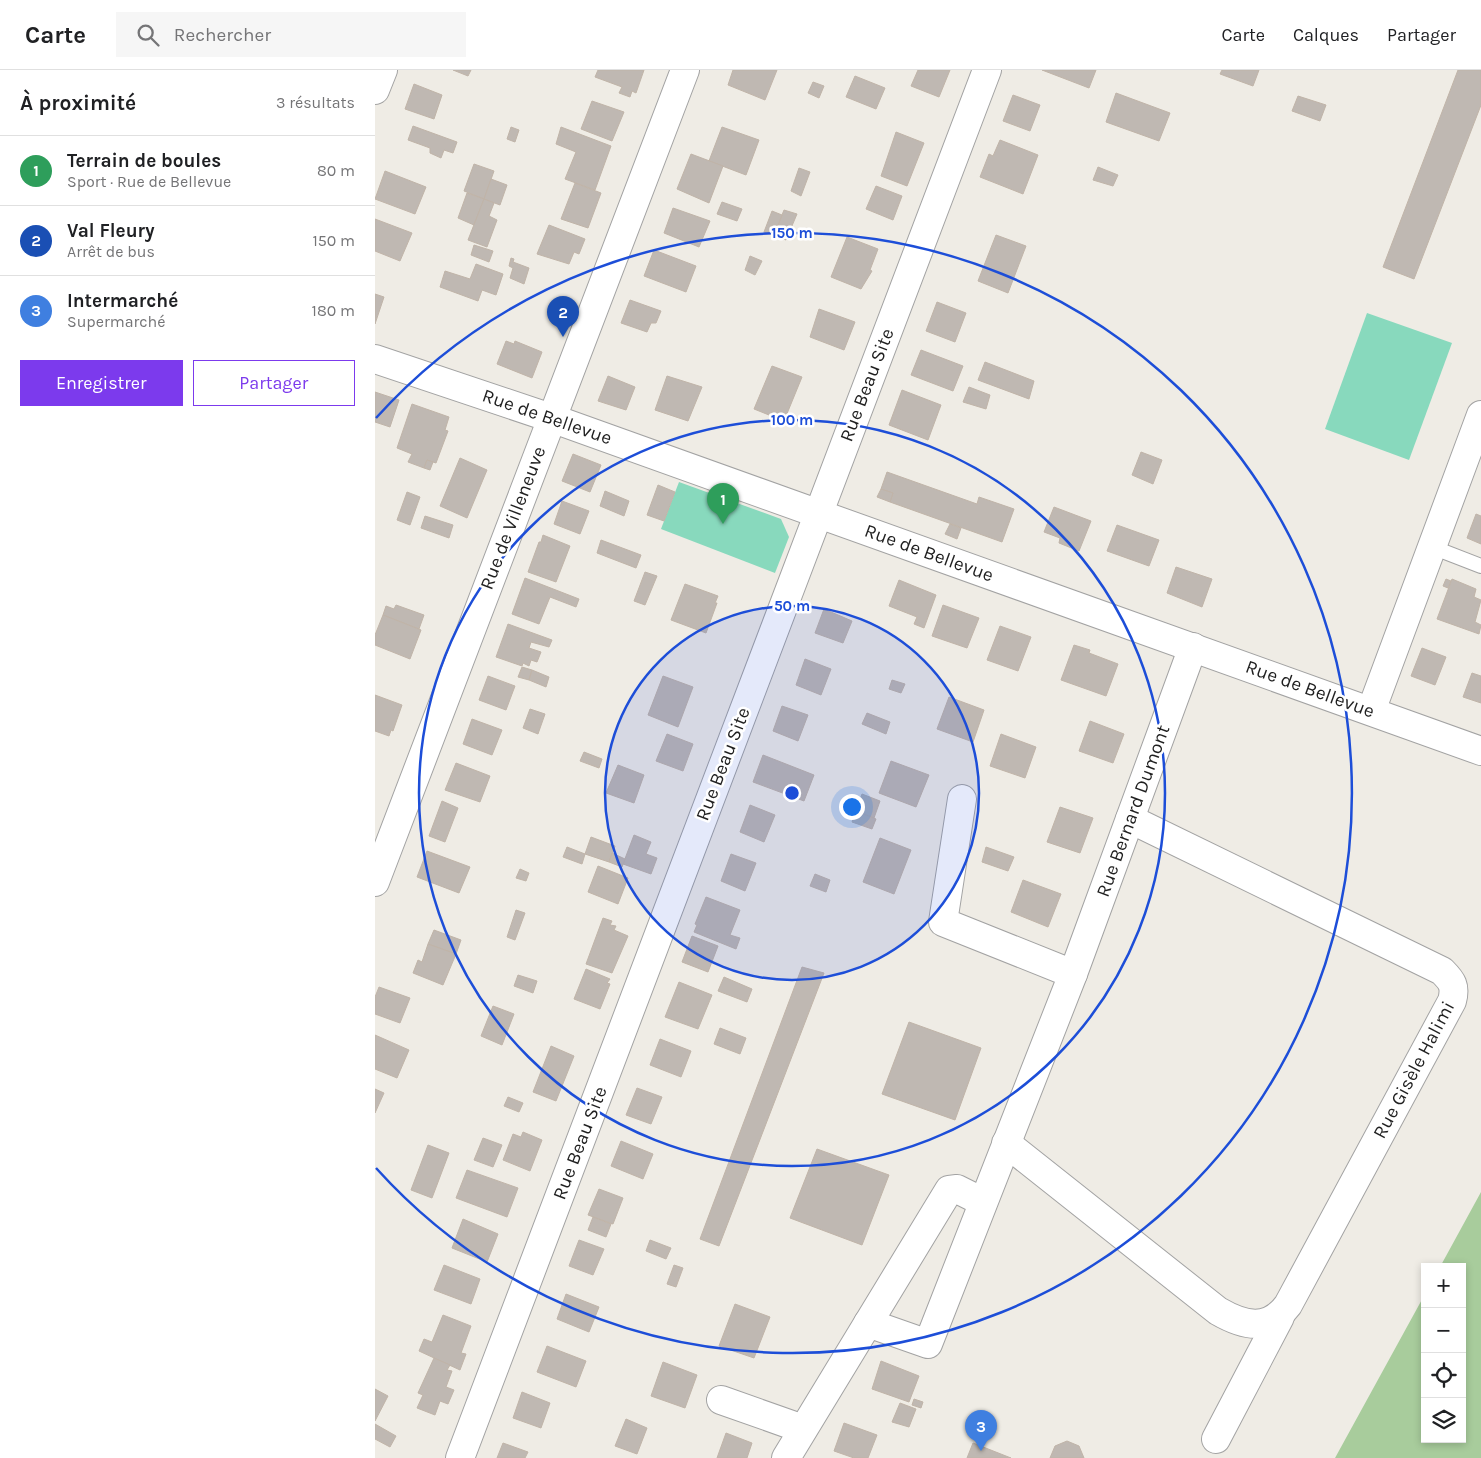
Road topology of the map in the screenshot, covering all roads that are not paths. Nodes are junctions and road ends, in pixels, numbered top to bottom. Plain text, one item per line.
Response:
1 (383, 70) edge
2 (685, 70) edge
3 (987, 70) edge
4 (375, 90) edge
5 (375, 359) edge
6 (551, 418) junction
7 (1479, 424) edge
8 (819, 514) junction
9 (1432, 547) junction
10 (1481, 566) edge
11 (1193, 647) junction
12 (1371, 711) junction
13 (1481, 751) edge
14 (962, 799) dead end
15 (1130, 819) junction
16 (375, 882) edge
17 (1073, 974) junction
18 (1006, 1142) junction
19 (983, 1202) junction
20 (1279, 1316) junction
21 (868, 1323) junction
22 (721, 1400) dead end
23 (803, 1429) junction
24 (1216, 1439) dead end
25 (460, 1458) edge
26 (786, 1458) edge

1 - 4 street
2 - 6 street, Rue de Villeneuve
3 - 8 street, Rue Beau Site
5 - 6 street, Rue de Bellevue
6 - 8 street, Rue de Bellevue
6 - 16 street, Rue de Villeneuve
7 - 9 street
8 - 11 street, Rue de Bellevue
8 - 25 street, Rue Beau Site
9 - 10 lane
9 - 12 street
11 - 12 street, Rue de Bellevue
11 - 15 street, Rue Bernard Dumont
12 - 13 street, Rue de Bellevue
14 - 17 street
15 - 17 street, Rue Bernard Dumont
15 - 20 street, Rue Gisèle Halimi
17 - 18 street, Rue Bernard Dumont
18 - 19 street, Rue Bernard Dumont
18 - 20 street
19 - 21 street
19 - 21 street, Rue Bernard Dumont
20 - 24 street, Rue Gisèle Halimi
21 - 23 street
22 - 23 street
23 - 26 street

